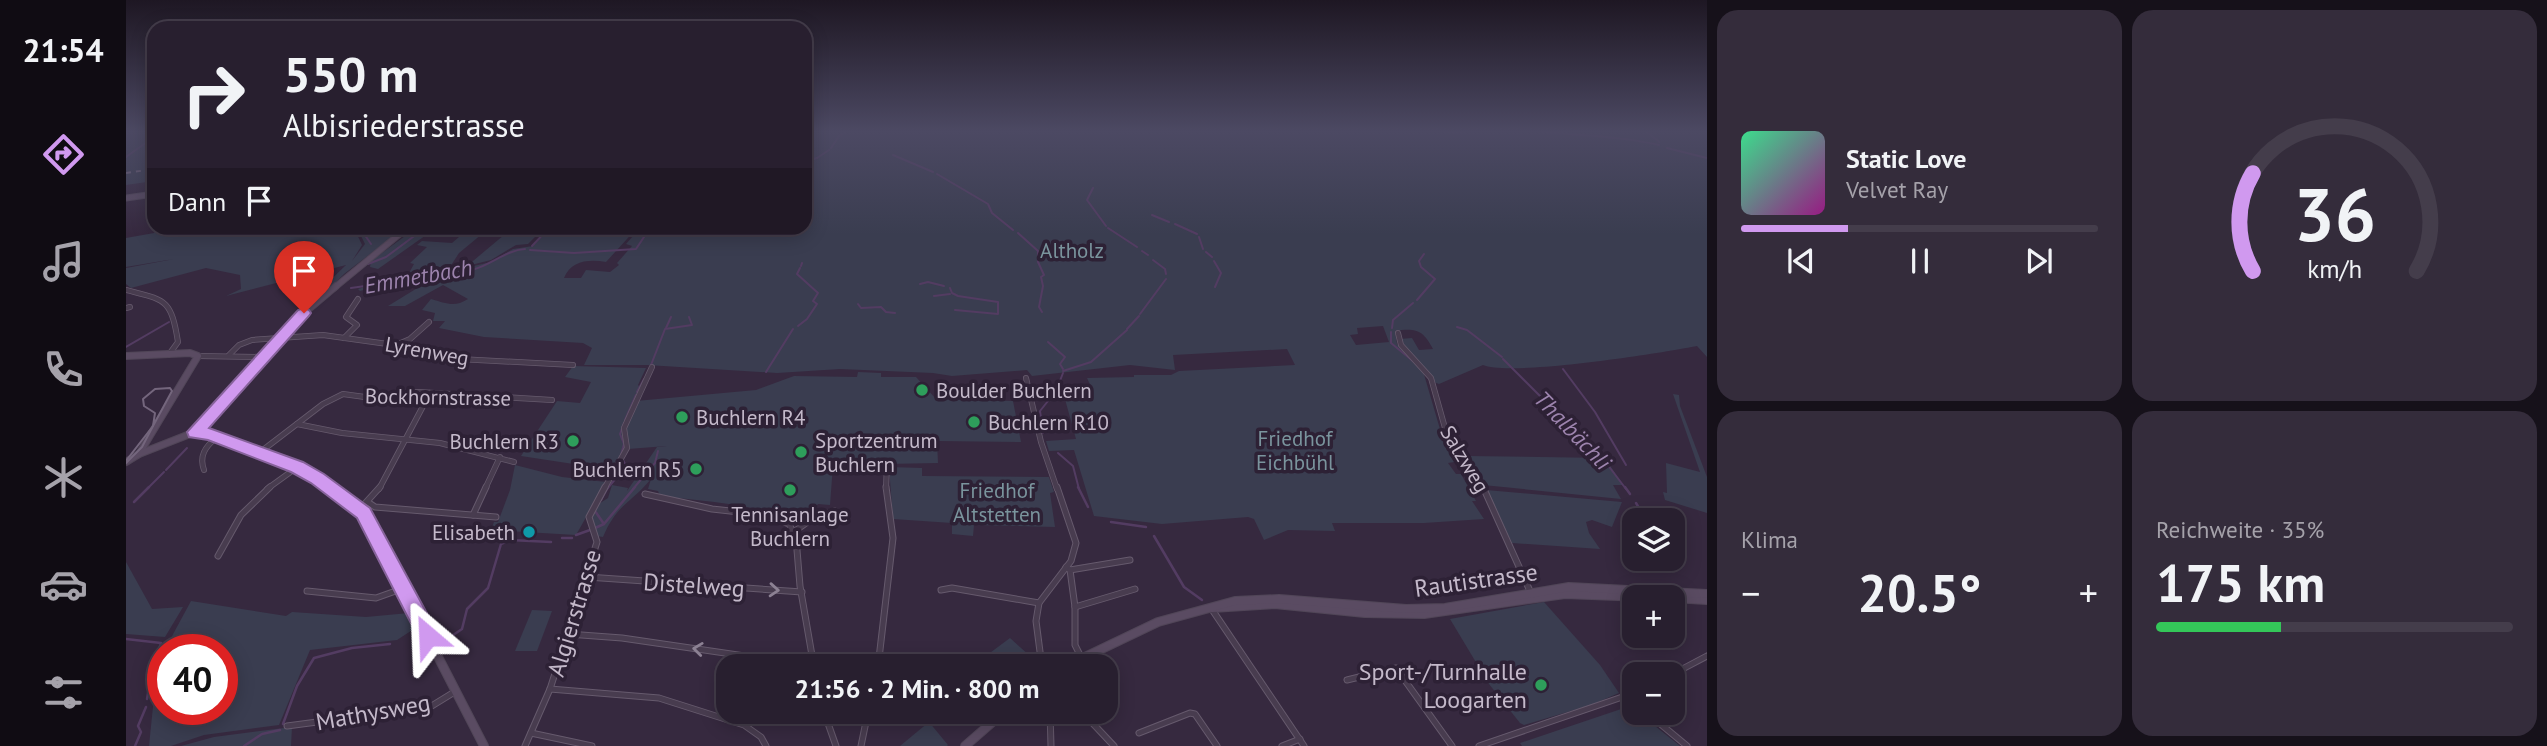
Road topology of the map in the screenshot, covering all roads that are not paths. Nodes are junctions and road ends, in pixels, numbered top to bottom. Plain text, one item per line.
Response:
1 (147, 195) edge
2 (126, 198) edge
3 (398, 235) edge
4 (126, 290) edge
5 (358, 299) dead end
6 (429, 322) dead end
7 (1398, 332) dead end
8 (281, 338) junction
9 (344, 338) junction
10 (396, 345) junction
11 (169, 354) junction
12 (229, 355) junction
13 (126, 356) edge
14 (198, 356) junction
15 (264, 357) junction
16 (573, 365) dead end
17 (652, 368) dead end
18 (1027, 378) dead end
19 (430, 394) junction
20 (552, 400) dead end
21 (297, 424) junction
22 (195, 432) junction
23 (217, 437) junction
24 (404, 438) junction
25 (259, 453) junction
26 (139, 454) junction
27 (500, 457) junction
28 (126, 462) edge
29 (514, 462) dead end
30 (887, 463) dead end
31 (297, 467) junction
32 (204, 470) dead end
33 (645, 494) dead end
34 (369, 503) junction
35 (359, 510) junction
36 (835, 511) dead end
37 (473, 515) junction
38 (496, 517) dead end
39 (795, 531) junction
40 (218, 556) dead end
41 (1130, 560) dead end
42 (1068, 569) junction
43 (586, 577) junction
44 (404, 588) junction
45 (1135, 589) dead end
46 (941, 590) dead end
47 (307, 591) dead end
48 (802, 592) junction
49 (1532, 594) junction
50 (1707, 594) edge
51 (1622, 595) edge
52 (1685, 599) edge
53 (1707, 600) edge
54 (1039, 603) junction
55 (1075, 607) junction
56 (1210, 608) junction
57 (568, 634) junction
58 (732, 654) edge
59 (812, 654) edge
60 (880, 654) edge
61 (1040, 654) edge
62 (1080, 654) edge
63 (1088, 654) edge
64 (1707, 656) edge
65 (1685, 668) edge
66 (1347, 680) dead end
67 (550, 689) junction
68 (456, 691) junction
69 (1622, 697) edge
70 (828, 724) edge
71 (866, 724) edge
72 (990, 724) edge
73 (1050, 724) edge
74 (1093, 724) edge
75 (1661, 725) edge
76 (287, 726) dead end
77 (531, 733) junction
78 (1139, 733) dead end
79 (1300, 739) junction
80 (484, 746) edge
81 (525, 746) edge
82 (592, 746) edge
83 (766, 746) edge
84 (836, 746) edge
85 (861, 746) edge
86 (965, 746) edge
87 (1051, 746) edge
88 (1114, 746) edge
89 (1217, 746) edge
90 (1282, 746) edge
91 (1304, 746) edge
92 (1452, 746) edge
93 (1479, 746) edge
94 (1686, 746) edge

1 - 2 street
3 - 8 street
4 - 11 street
5 - 9 street
6 - 10 street
7 - 49 street, Salzweg
8 - 9 street, Lyrenweg
8 - 12 street, Lyrenweg
8 - 15 street
9 - 10 street, Lyrenweg
10 - 16 street, Lyrenweg
11 - 13 street
11 - 14 street
12 - 14 street
12 - 15 street
14 - 26 street
15 - 22 street
17 - 43 street, Algierstrasse
18 - 42 street
19 - 20 street, Bockhornstrasse
19 - 21 street, Bockhornstrasse
19 - 24 street
21 - 24 street
21 - 25 street, Bockhornstrasse
22 - 23 street
22 - 26 street
23 - 25 street
23 - 32 street
24 - 27 street
24 - 34 street
25 - 31 street
26 - 28 street
27 - 29 street
27 - 37 street
30 - 60 street
31 - 35 street
31 - 40 street
33 - 39 street
34 - 35 street
34 - 37 street
35 - 44 street
36 - 39 street
37 - 38 street
39 - 48 street
41 - 42 street
42 - 54 street
42 - 55 street
43 -> 48 street, Distelweg
43 - 57 street, Algierstrasse
44 - 47 street
44 - 68 street
45 - 55 street
46 - 54 street
48 - 59 street
49 - 50 street, Rautistrasse
49 - 51 street, Rautistrasse
49 - 56 street, Rautistrasse
52 - 53 street
54 - 61 street
55 - 62 street
56 - 63 street, Rautistrasse
56 - 79 street
58 -> 57 street
57 - 67 street, Algierstrasse
64 - 65 street
66 - 92 street
67 - 77 street, Algierstrasse
67 - 83 street
68 - 76 street, Mathysweg
68 - 80 street
69 - 93 street
70 - 84 street
71 - 85 street
72 - 86 street
73 - 87 street
74 - 88 street
75 - 94 street
77 - 81 street, Algierstrasse
77 - 82 street
78 - 89 street
79 - 90 street
79 - 91 street

